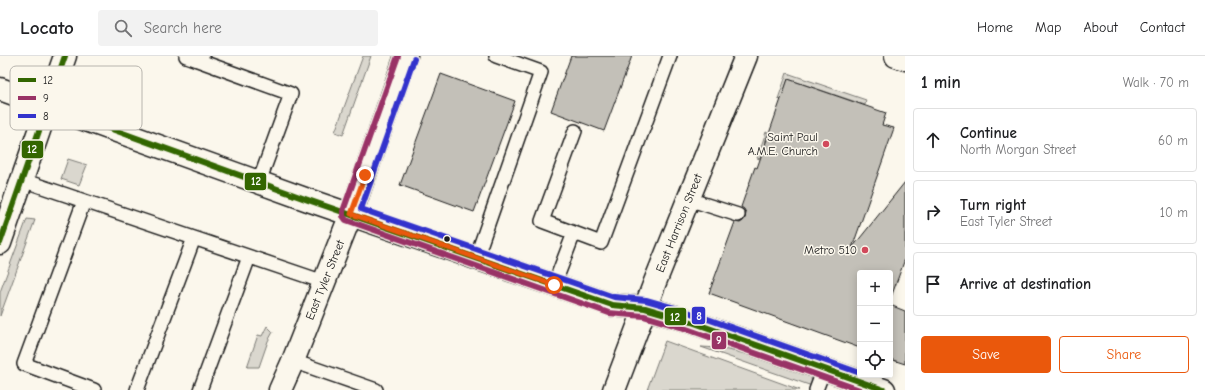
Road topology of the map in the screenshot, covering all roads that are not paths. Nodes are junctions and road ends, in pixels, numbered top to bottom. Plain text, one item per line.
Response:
1 (65, 56) edge
2 (186, 56) edge
3 (406, 56) edge
4 (496, 56) edge
5 (670, 56) edge
6 (746, 56) edge
7 (896, 56) edge
8 (201, 58) edge
9 (905, 59) edge
10 (62, 66) edge
11 (0, 89) edge
12 (10, 93) edge
13 (40, 130) edge
14 (115, 130) edge
15 (575, 131) dead end
16 (22, 180) junction
17 (259, 182) junction
18 (688, 199) junction
19 (84, 200) junction
20 (351, 214) junction
21 (738, 215) dead end
22 (574, 233) junction
23 (194, 238) junction
24 (0, 243) edge
25 (249, 257) junction
26 (476, 258) junction
27 (324, 282) junction
28 (554, 285) junction
29 (645, 308) junction
30 (293, 361) junction
31 (824, 369) junction
32 (94, 390) edge
33 (137, 390) edge
34 (200, 390) edge
35 (280, 390) edge
36 (376, 390) edge
37 (614, 390) edge
38 (816, 390) edge
39 (884, 390) edge

1 - 10 street
2 - 8 lane
3 - 20 street, East Tyler Street
4 - 26 lane
5 - 22 lane
6 - 18 street, East Harrison Street
7 - 9 street
8 - 17 lane
11 - 12 street
13 - 16 street
14 - 17 street
15 - 22 lane
16 - 19 lane
16 - 24 street
17 - 20 street
18 - 21 lane
18 - 29 street, East Harrison Street
19 - 23 lane
19 - 32 lane
20 - 26 street
20 - 27 street, East Tyler Street
22 - 28 lane
23 - 25 lane
23 - 33 lane
25 - 27 lane
25 - 34 lane
26 - 28 street
27 - 30 street, East Tyler Street
28 - 29 street
29 - 31 street
29 - 37 street, East Harrison Street
30 - 35 street, East Tyler Street
30 - 36 lane
31 - 38 lane
31 - 39 street

